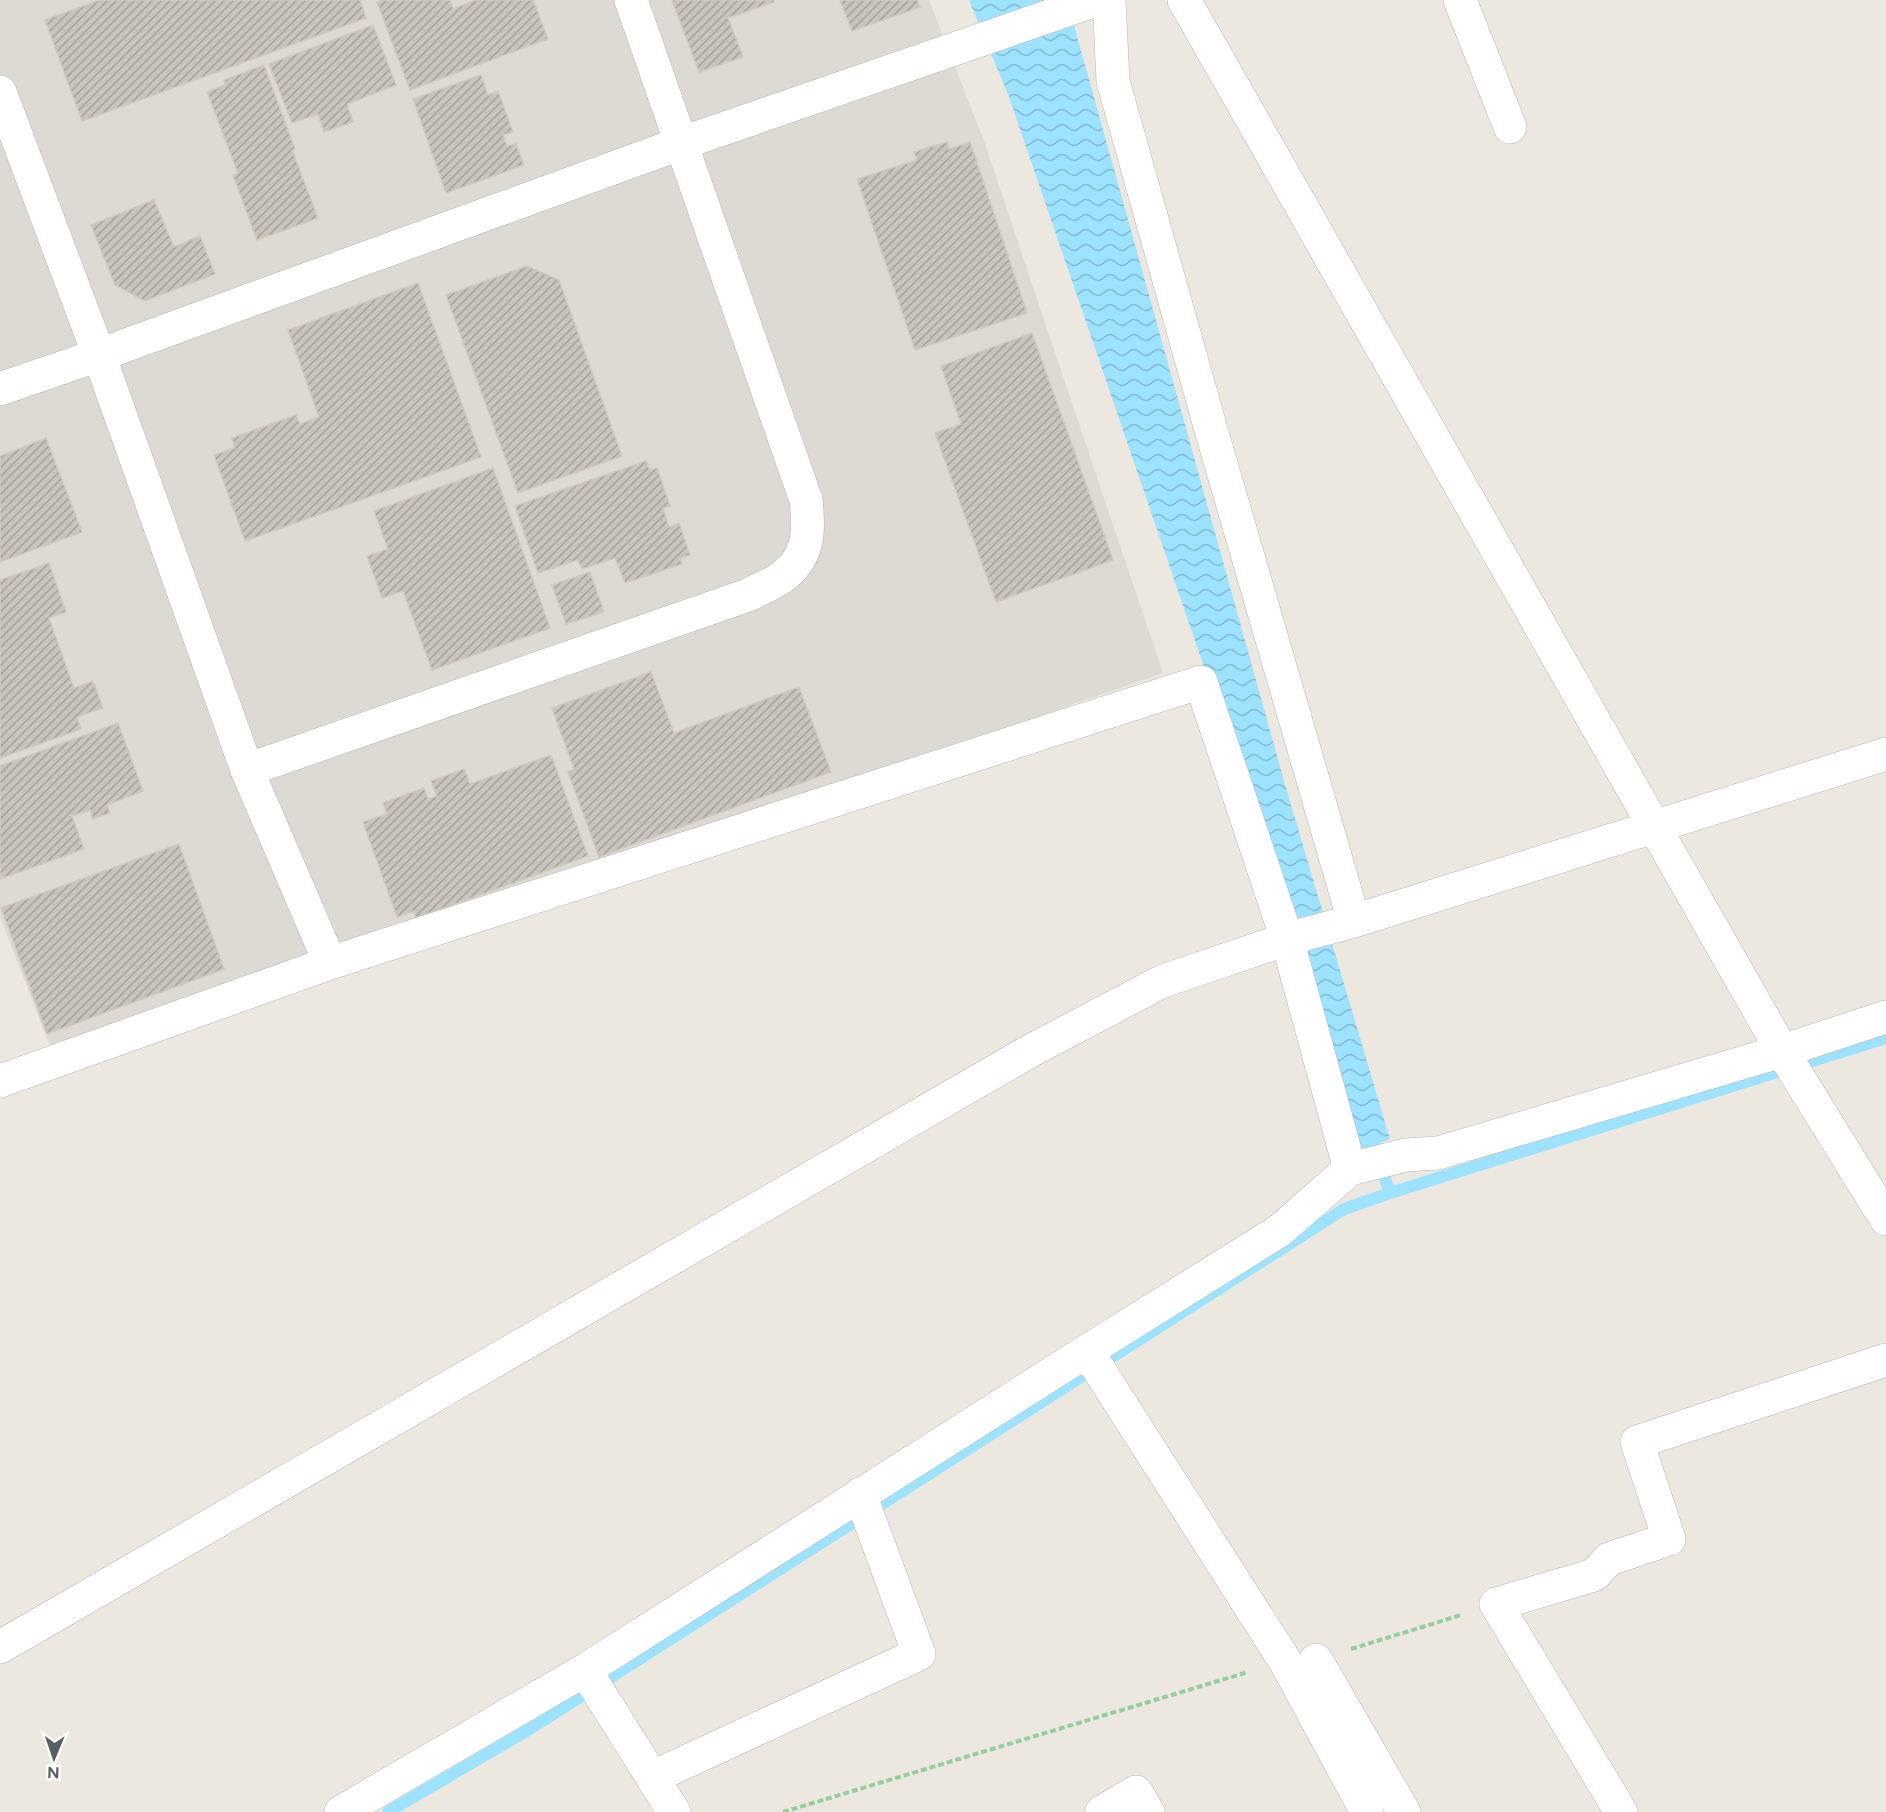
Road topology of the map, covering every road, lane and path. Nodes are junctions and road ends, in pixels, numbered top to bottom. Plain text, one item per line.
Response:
1 (631, 0) edge
2 (1184, 0) edge
3 (1460, 0) edge
4 (1097, 1) edge
5 (0, 92) edge
6 (1510, 127) dead end
7 (682, 143) junction
8 (99, 354) junction
9 (0, 389) edge
10 (1886, 754) edge
11 (247, 770) junction
12 (1654, 826) junction
13 (1348, 922) junction
14 (1287, 939) junction
15 (330, 963) junction
16 (1886, 1017) edge
17 (1782, 1051) junction
18 (0, 1081) edge
19 (1350, 1169) junction
20 (1886, 1220) edge
21 (1088, 1351) junction
22 (1886, 1360) edge
23 (860, 1494) junction
24 (1496, 1604) junction
25 (0, 1647) edge
26 (1300, 1660) junction
27 (585, 1670) junction
28 (653, 1777) junction
29 (341, 1812) edge
30 (674, 1812) edge
31 (783, 1812) edge
32 (1102, 1812) edge
33 (1148, 1812) edge
34 (1367, 1812) edge
35 (1404, 1812) edge
36 (1621, 1812) edge

1 - 7 street
2 - 12 street
3 - 6 street
4 - 7 street
4 - 13 street
5 - 8 street
7 - 8 street
7 - 11 street
8 - 9 street
8 - 11 street
10 - 12 street
11 - 15 street
12 - 13 street
12 - 17 street
13 - 14 street
14 - 15 street
14 - 19 street
14 - 25 street
15 - 18 street
16 - 17 street
17 - 19 street
17 - 20 street
19 - 21 street
21 - 23 street
21 - 26 street
22 - 24 street
23 - 27 street
23 - 28 street
24 - 26 path
24 - 36 street
26 - 31 path
26 - 34 street
26 - 35 street
27 - 28 street
27 - 29 street
28 - 30 street
32 - 33 street

